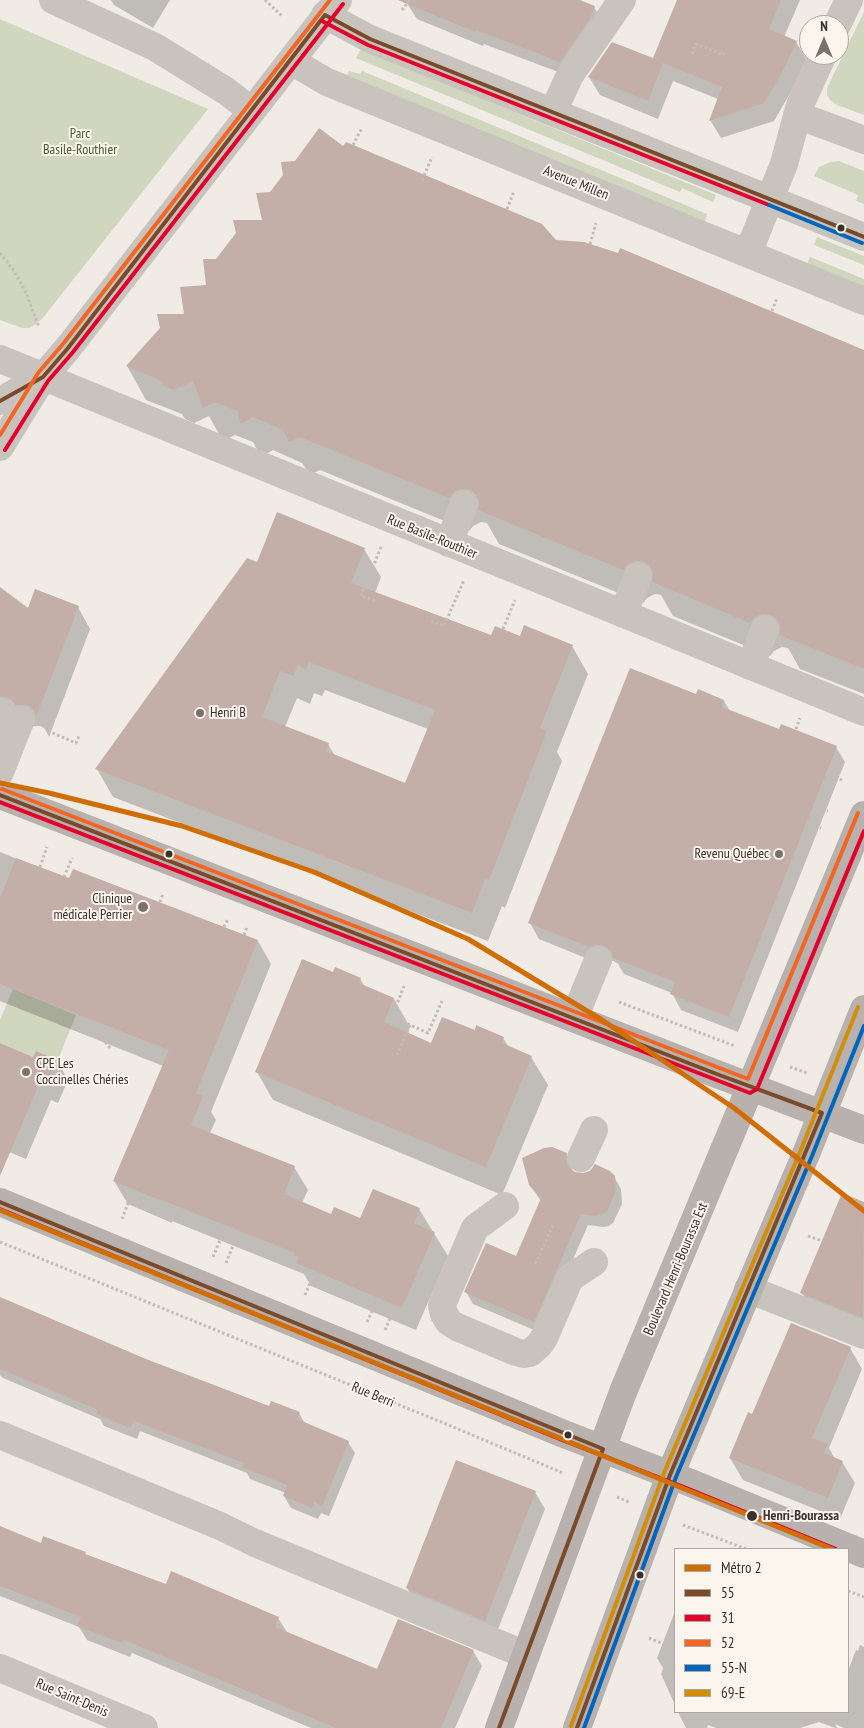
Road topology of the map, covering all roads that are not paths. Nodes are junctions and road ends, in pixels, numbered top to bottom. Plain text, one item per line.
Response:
1 (52, 0) edge
2 (622, 0) edge
3 (849, 0) edge
4 (331, 8) edge
5 (842, 15) edge
6 (291, 61) junction
7 (820, 65) edge
8 (252, 111) junction
9 (554, 112) junction
10 (797, 115) junction
11 (864, 140) edge
12 (771, 199) junction
13 (864, 237) edge
14 (748, 254) junction
15 (864, 301) edge
16 (0, 360) edge
17 (43, 377) junction
18 (0, 401) edge
19 (0, 447) edge
20 (464, 504) dead end
21 (448, 544) junction
22 (638, 576) dead end
23 (623, 614) junction
24 (765, 629) dead end
25 (750, 666) junction
26 (864, 712) edge
27 (16, 719) edge
28 (0, 772) edge
29 (0, 795) edge
30 (864, 815) edge
31 (598, 960) dead end
32 (864, 1009) edge
33 (574, 1018) junction
34 (751, 1086) junction
35 (822, 1113) junction
36 (594, 1130) dead end
37 (864, 1130) edge
38 (581, 1158) dead end
39 (0, 1202) edge
40 (505, 1206) dead end
41 (594, 1262) dead end
42 (748, 1289) junction
43 (864, 1335) edge
44 (0, 1435) edge
45 (603, 1449) junction
46 (670, 1475) junction
47 (864, 1554) edge
48 (526, 1655) junction
49 (0, 1668) edge
50 (144, 1728) edge
51 (499, 1728) edge
52 (578, 1728) edge

1 - 8 street
2 - 9 street
3 - 5 street
4 - 6 street
4 - 9 street
6 - 8 street
6 - 14 street, Avenue Millen
7 - 10 street
8 - 17 street
9 - 12 street
10 - 11 street
10 - 12 street
12 - 13 street
12 - 14 street
14 - 15 street, Avenue Millen
16 - 17 street, Rue Basile-Routhier
17 - 18 street
17 - 19 street
17 - 21 street, Rue Basile-Routhier
20 - 21 street
21 - 23 street, Rue Basile-Routhier
22 - 23 street
23 - 25 street, Rue Basile-Routhier
24 - 25 street
25 - 26 street, Rue Basile-Routhier
27 - 28 street
29 - 33 main road
30 - 34 main road, Boulevard Henri-Bourassa Est
31 - 33 street
32 - 35 main road
33 - 34 main road
34 - 35 main road
34 - 45 main road, Boulevard Henri-Bourassa Est
35 - 37 main road
35 - 42 main road
36 - 38 street
39 - 45 main road
40 - 41 street
42 - 43 street
42 - 46 main road
44 - 48 street
45 - 46 main road
45 - 48 main road, Boulevard Henri-Bourassa Est
46 - 47 main road
46 - 52 main road
48 - 51 main road, Boulevard Henri-Bourassa Est
49 - 50 street, Rue Saint-Denis

